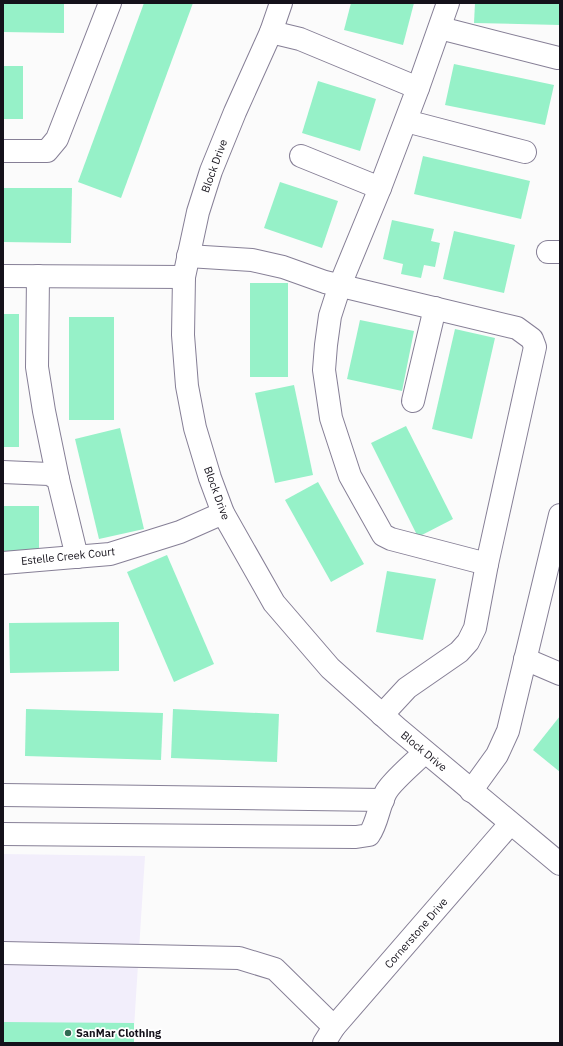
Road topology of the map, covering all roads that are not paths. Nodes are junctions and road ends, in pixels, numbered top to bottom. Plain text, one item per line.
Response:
1 (110, 3) edge
2 (281, 3) edge
3 (448, 3) edge
4 (440, 28) junction
5 (271, 32) junction
6 (558, 58) dead end
7 (418, 88) junction
8 (406, 121) junction
9 (3, 151) edge
10 (525, 152) dead end
11 (301, 156) dead end
12 (380, 188) junction
13 (188, 256) junction
14 (3, 276) edge
15 (38, 276) junction
16 (184, 277) junction
17 (340, 285) junction
18 (435, 308) junction
19 (413, 401) dead end
20 (3, 472) edge
21 (58, 479) junction
22 (222, 513) junction
23 (560, 515) edge
24 (77, 556) junction
25 (3, 563) edge
26 (487, 564) junction
27 (526, 659) junction
28 (560, 674) edge
29 (382, 715) junction
30 (425, 752) junction
31 (471, 791) junction
32 (3, 795) edge
33 (383, 800) junction
34 (510, 824) junction
35 (3, 834) edge
36 (560, 864) edge
37 (3, 953) edge
38 (329, 1035) edge

1 - 9 street
2 - 5 street, Block Drive
3 - 4 street
4 - 6 street
4 - 7 street
5 - 7 street
5 - 13 street, Block Drive
7 - 8 street
8 - 10 street
8 - 12 street
11 - 12 street
12 - 17 street
13 - 16 street, Block Drive
13 - 17 street
14 - 15 street
15 - 16 street
15 - 21 street
16 - 22 street, Block Drive
17 - 18 street
17 - 26 street
18 - 19 street
18 - 26 street
20 - 21 street
21 - 24 street
22 - 24 street, Estelle Creek Court
22 - 29 street, Block Drive
23 - 27 street
24 - 25 street, Estelle Creek Court
26 - 29 street
27 - 28 street
27 - 31 street
29 - 30 street, Block Drive
30 - 31 street, Block Drive
30 - 33 street
31 - 34 street, Block Drive
32 - 33 street
33 - 35 street
34 - 36 street, Block Drive
34 - 38 street, Cornerstone Drive
37 - 38 street

